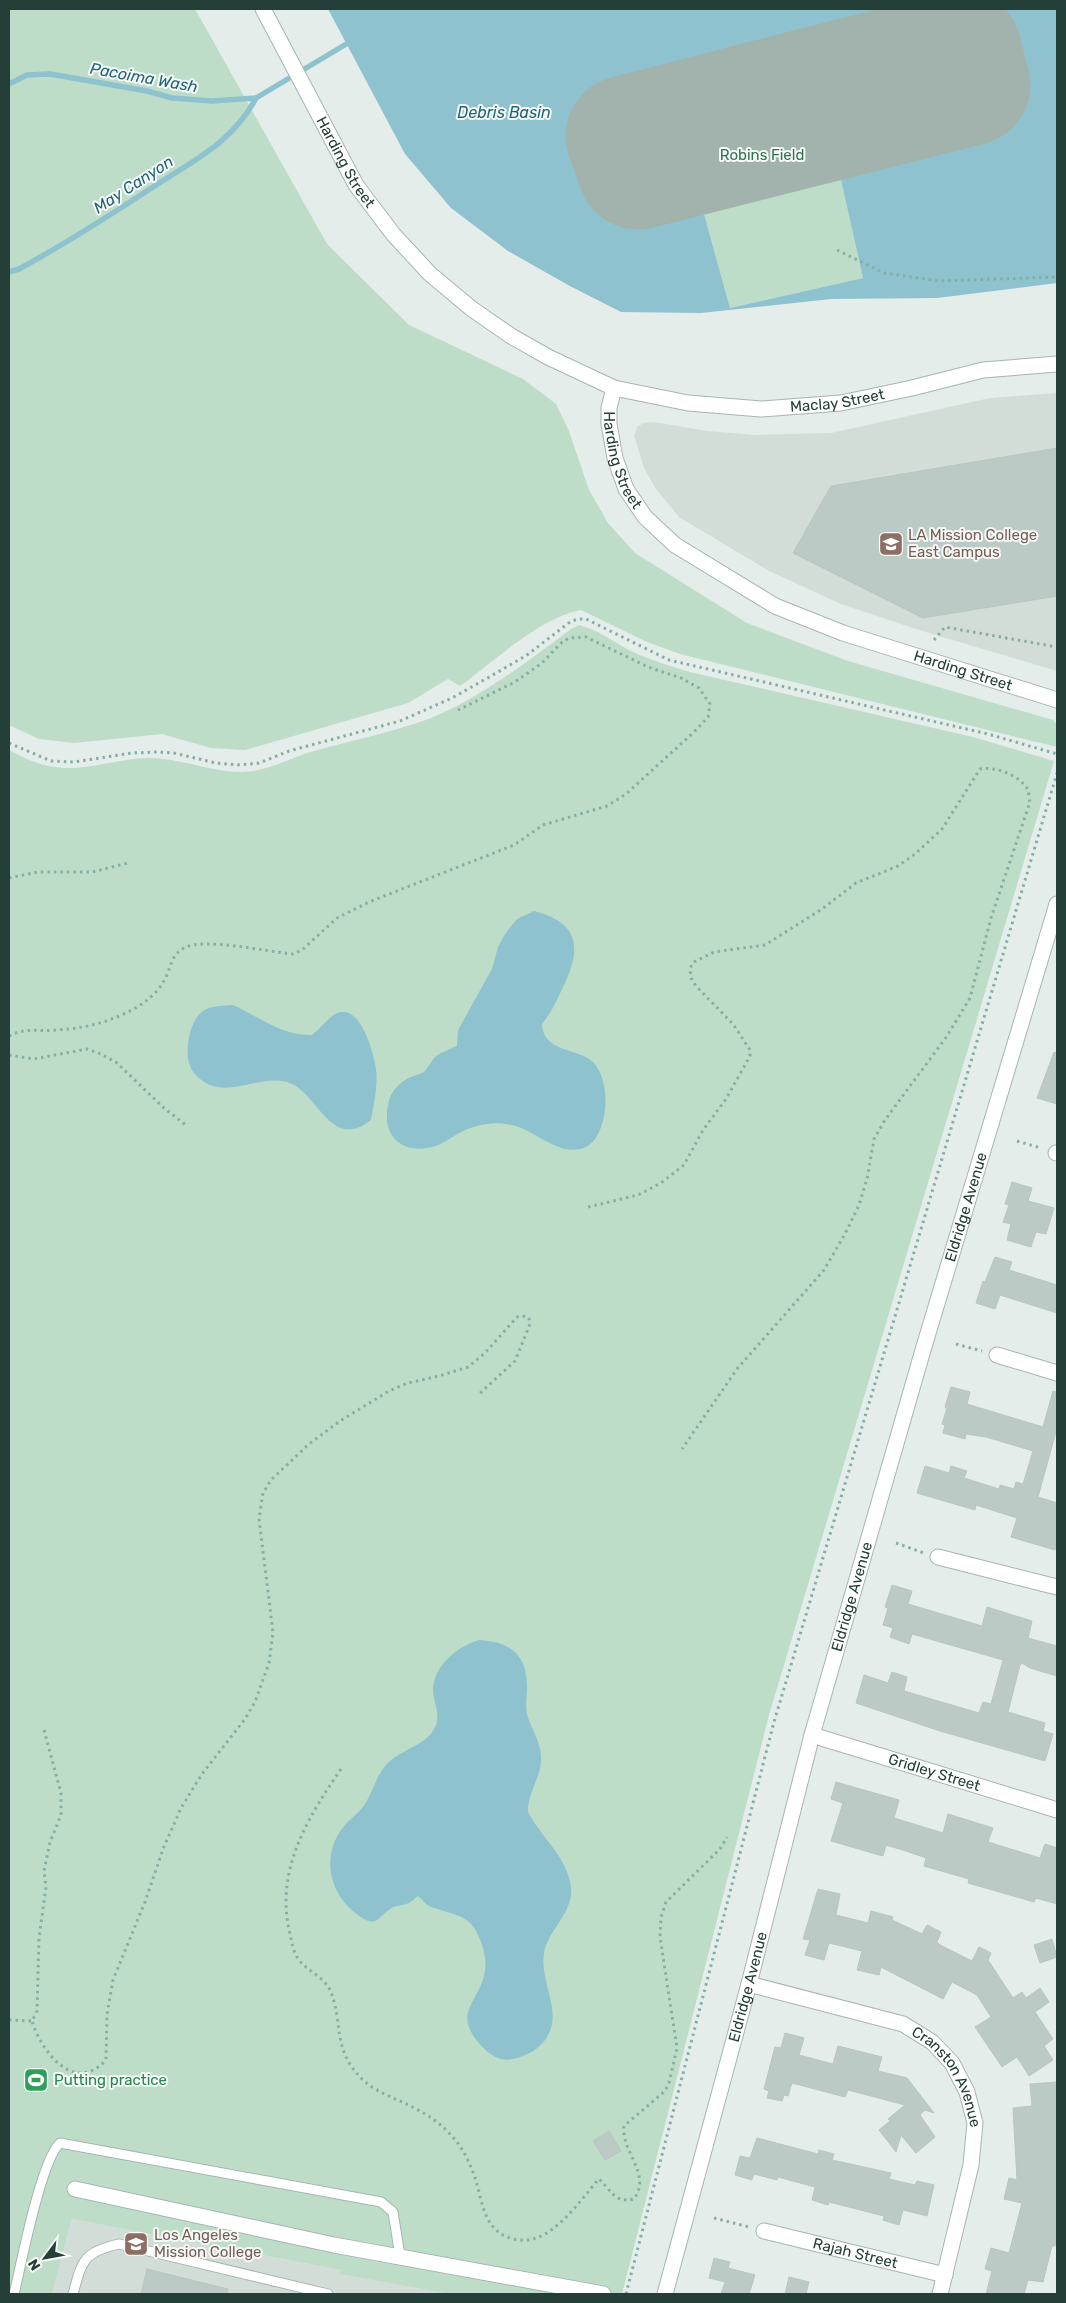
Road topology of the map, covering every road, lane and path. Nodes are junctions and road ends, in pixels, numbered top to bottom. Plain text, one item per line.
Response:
1 (263, 9) edge
2 (837, 250) dead end
3 (1057, 277) edge
4 (1057, 364) edge
5 (614, 388) junction
6 (934, 640) dead end
7 (1057, 647) edge
8 (1057, 700) edge
9 (458, 710) dead end
10 (9, 743) edge
11 (1057, 754) edge
12 (1057, 773) edge
13 (128, 862) dead end
14 (9, 878) edge
15 (1057, 904) edge
16 (9, 1036) edge
17 (9, 1055) edge
18 (187, 1126) dead end
19 (1017, 1141) dead end
20 (1057, 1153) edge
21 (588, 1208) dead end
22 (956, 1344) dead end
23 (997, 1355) joint
24 (1057, 1373) edge
25 (478, 1395) dead end
26 (682, 1448) dead end
27 (896, 1543) dead end
28 (938, 1557) joint
29 (1057, 1587) edge
30 (44, 1730) dead end
31 (812, 1735) junction
32 (341, 1769) dead end
33 (1057, 1810) edge
34 (727, 1837) dead end
35 (749, 1984) junction
36 (9, 2020) edge
37 (32, 2021) junction
38 (75, 2189) dead end
39 (714, 2218) dead end
40 (764, 2230) joint
41 (400, 2256) junction
42 (945, 2275) junction
43 (14, 2294) edge
44 (73, 2294) edge
45 (328, 2294) edge
46 (603, 2294) edge
47 (626, 2294) edge
48 (666, 2294) edge
49 (940, 2294) edge

1 - 5 street, Harding Street
2 - 3 path
4 - 5 street, Maclay Street
5 - 8 street, Harding Street
6 - 7 path
9 - 16 path
10 - 11 path
12 - 47 path
13 - 14 path
15 - 31 street, Eldridge Avenue
17 - 18 path
19 - 20 path
21 - 26 path
22 - 23 path
23 - 24 street
25 - 37 path
27 - 28 path
28 - 29 street
30 - 37 path
31 - 33 street, Gridley Street
31 - 35 street, Eldridge Avenue
32 - 34 path
35 - 42 street, Cranston Avenue
35 - 48 street, Eldridge Avenue
36 - 37 path
38 - 41 street
39 - 40 path
40 - 42 street, Rajah Street
41 - 43 lane
41 - 46 street
42 - 49 street, Cranston Avenue
44 - 45 lane

